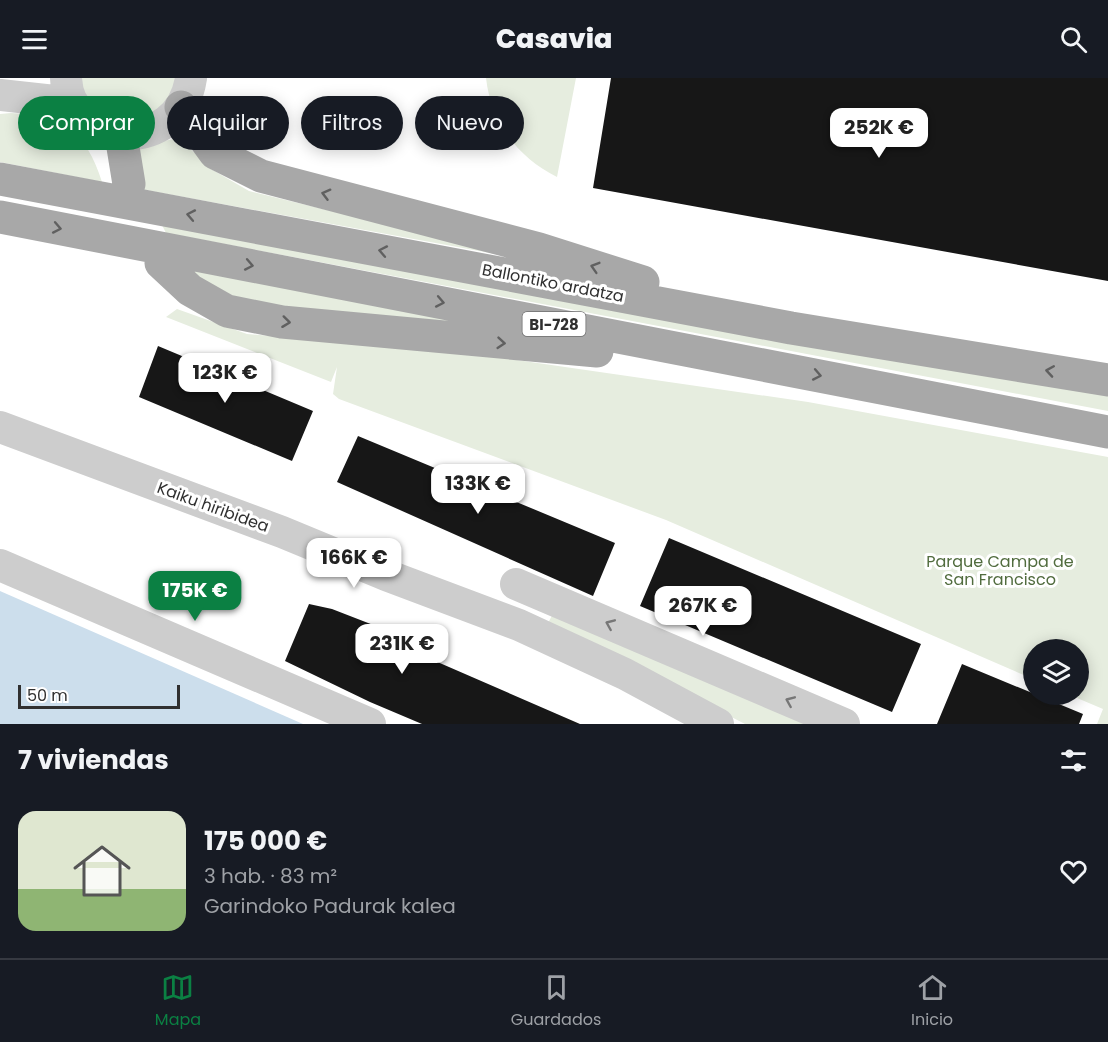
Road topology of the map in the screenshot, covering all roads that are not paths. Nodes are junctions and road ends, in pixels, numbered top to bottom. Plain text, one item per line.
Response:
1 (31, 78) edge
2 (69, 90) edge
3 (186, 92) edge
4 (0, 93) edge
5 (155, 129) edge
6 (124, 150) edge
7 (0, 179) edge
8 (129, 183) dead end
9 (0, 217) edge
10 (161, 263) dead end
11 (791, 328) junction
12 (778, 368) junction
13 (1108, 380) edge
14 (0, 427) edge
15 (1108, 432) edge
16 (0, 565) edge
17 (529, 630) junction
18 (370, 724) edge
19 (718, 724) edge
20 (843, 724) edge

1 - 4 street
2 - 4 street
3 - 5 street
11 -> 3 main road
6 - 8 main road
11 -> 7 main road, Ballontiko ardatza / BI-728
9 -> 12 main road, BI-728
10 -> 12 main road
13 -> 11 main road, Ballontiko ardatza / BI-728
12 -> 15 main road, BI-728
14 - 17 street, Kaiku hiribidea
16 - 18 street
17 - 19 street, Kaiku hiribidea
20 -> 17 street

